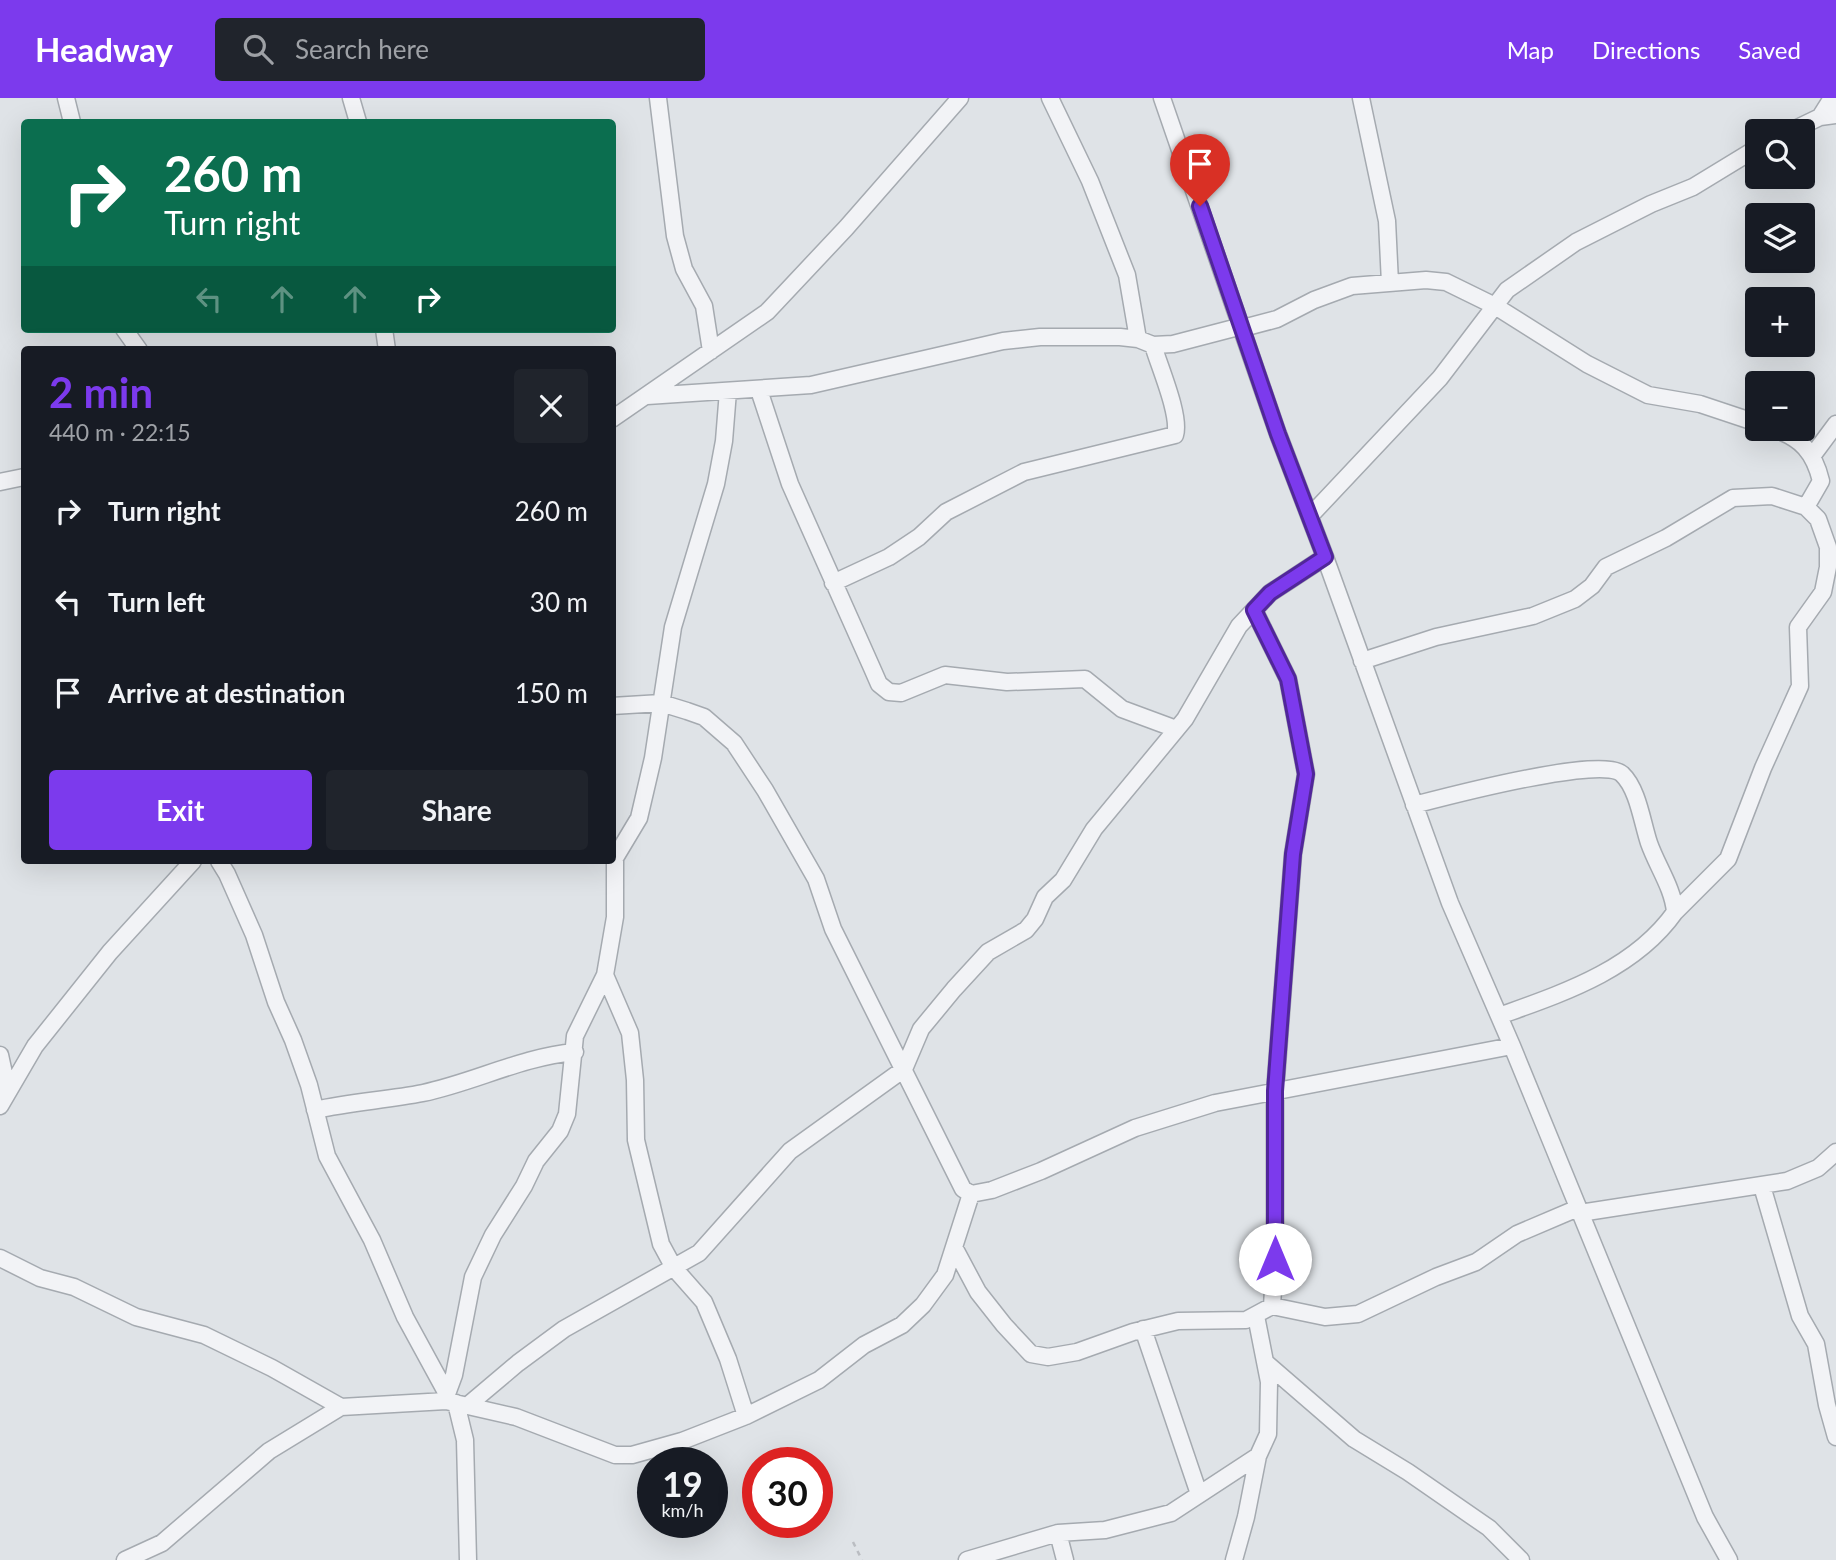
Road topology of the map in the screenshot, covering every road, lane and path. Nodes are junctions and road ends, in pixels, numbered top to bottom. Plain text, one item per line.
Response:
1 (66, 98) edge
2 (351, 98) edge
3 (658, 98) edge
4 (960, 98) edge
5 (1050, 98) edge
6 (1162, 98) edge
7 (1362, 98) edge
8 (1834, 99) edge
9 (1828, 116) edge
10 (71, 119) edge
11 (357, 119) edge
12 (1745, 155) edge
13 (1390, 284) junction
14 (1495, 306) junction
15 (1243, 327) junction
16 (1146, 342) junction
17 (711, 351) junction
18 (759, 390) junction
19 (728, 391) junction
20 (647, 396) junction
21 (616, 416) edge
22 (1745, 419) edge
23 (1836, 424) edge
24 (1800, 441) edge
25 (1813, 455) junction
26 (1806, 507) junction
27 (1310, 516) junction
28 (1325, 557) junction
29 (833, 583) junction
30 (1254, 610) junction
31 (1362, 661) junction
32 (661, 703) junction
33 (616, 706) edge
34 (1177, 729) junction
35 (1413, 804) junction
36 (616, 849) edge
37 (190, 864) edge
38 (221, 864) edge
39 (614, 864) edge
40 (1675, 912) junction
41 (605, 975) junction
42 (1499, 1016) junction
43 (1512, 1046) junction
44 (575, 1052) junction
45 (0, 1055) edge
46 (904, 1069) junction
47 (1275, 1091) junction
48 (4, 1099) edge
49 (316, 1110) junction
50 (1836, 1152) edge
51 (1762, 1186) junction
52 (971, 1194) junction
53 (1579, 1210) junction
54 (954, 1247) junction
55 (0, 1258) edge
56 (674, 1268) junction
57 (1272, 1306) junction
58 (1256, 1316) junction
59 (1143, 1329) junction
60 (1265, 1362) junction
61 (454, 1401) junction
62 (341, 1407) junction
63 (746, 1416) junction
64 (1836, 1437) edge
65 (1258, 1456) junction
66 (1199, 1494) junction
67 (1058, 1533) junction
68 (853, 1542) dead end
69 (125, 1560) edge
70 (468, 1560) edge
71 (862, 1560) edge
72 (967, 1560) edge
73 (1065, 1560) edge
74 (1234, 1560) edge
75 (1521, 1560) edge
76 (1729, 1560) edge

1 - 10 street
2 - 11 street
3 - 17 street
4 - 17 street
5 - 16 street
6 - 15 street
7 - 13 street
8 - 9 street
12 - 14 street
13 - 14 street
13 - 15 street
14 - 22 street
14 - 27 street
15 - 16 street
15 - 27 street
16 - 18 street
16 - 29 street
17 - 20 street
18 - 19 street
18 - 29 street
19 - 20 street
19 - 32 street
20 - 21 street
23 - 25 street
24 - 25 street
25 - 26 street
26 - 31 street
26 - 40 street
27 - 28 street
28 - 30 street
28 - 31 street
29 - 34 street
30 - 34 street
30 - 47 street
31 - 35 street
32 - 33 street
32 - 36 street
32 - 46 street
34 - 46 street
35 - 40 street
35 - 42 street
37 - 48 street
38 - 49 street
39 - 41 street
40 - 42 street
41 - 44 street
41 - 56 street
42 - 43 street
43 - 47 street
43 - 53 street
44 - 49 street
44 - 61 street
45 - 48 street
46 - 52 street
46 - 56 street
47 - 52 street
47 - 57 street
49 - 61 street
50 - 51 street
51 - 53 street
51 - 64 street
52 - 54 street
53 - 57 street
53 - 76 street
54 - 59 street
54 - 63 street
55 - 62 street
56 - 61 street
56 - 63 street
57 - 58 street
58 - 59 street
58 - 60 street
59 - 66 street
60 - 65 street
60 - 75 street
61 - 62 street
61 - 63 street
61 - 70 street
62 - 69 street
65 - 66 street
65 - 74 street
66 - 67 street
67 - 72 street
67 - 73 street
68 - 71 path

